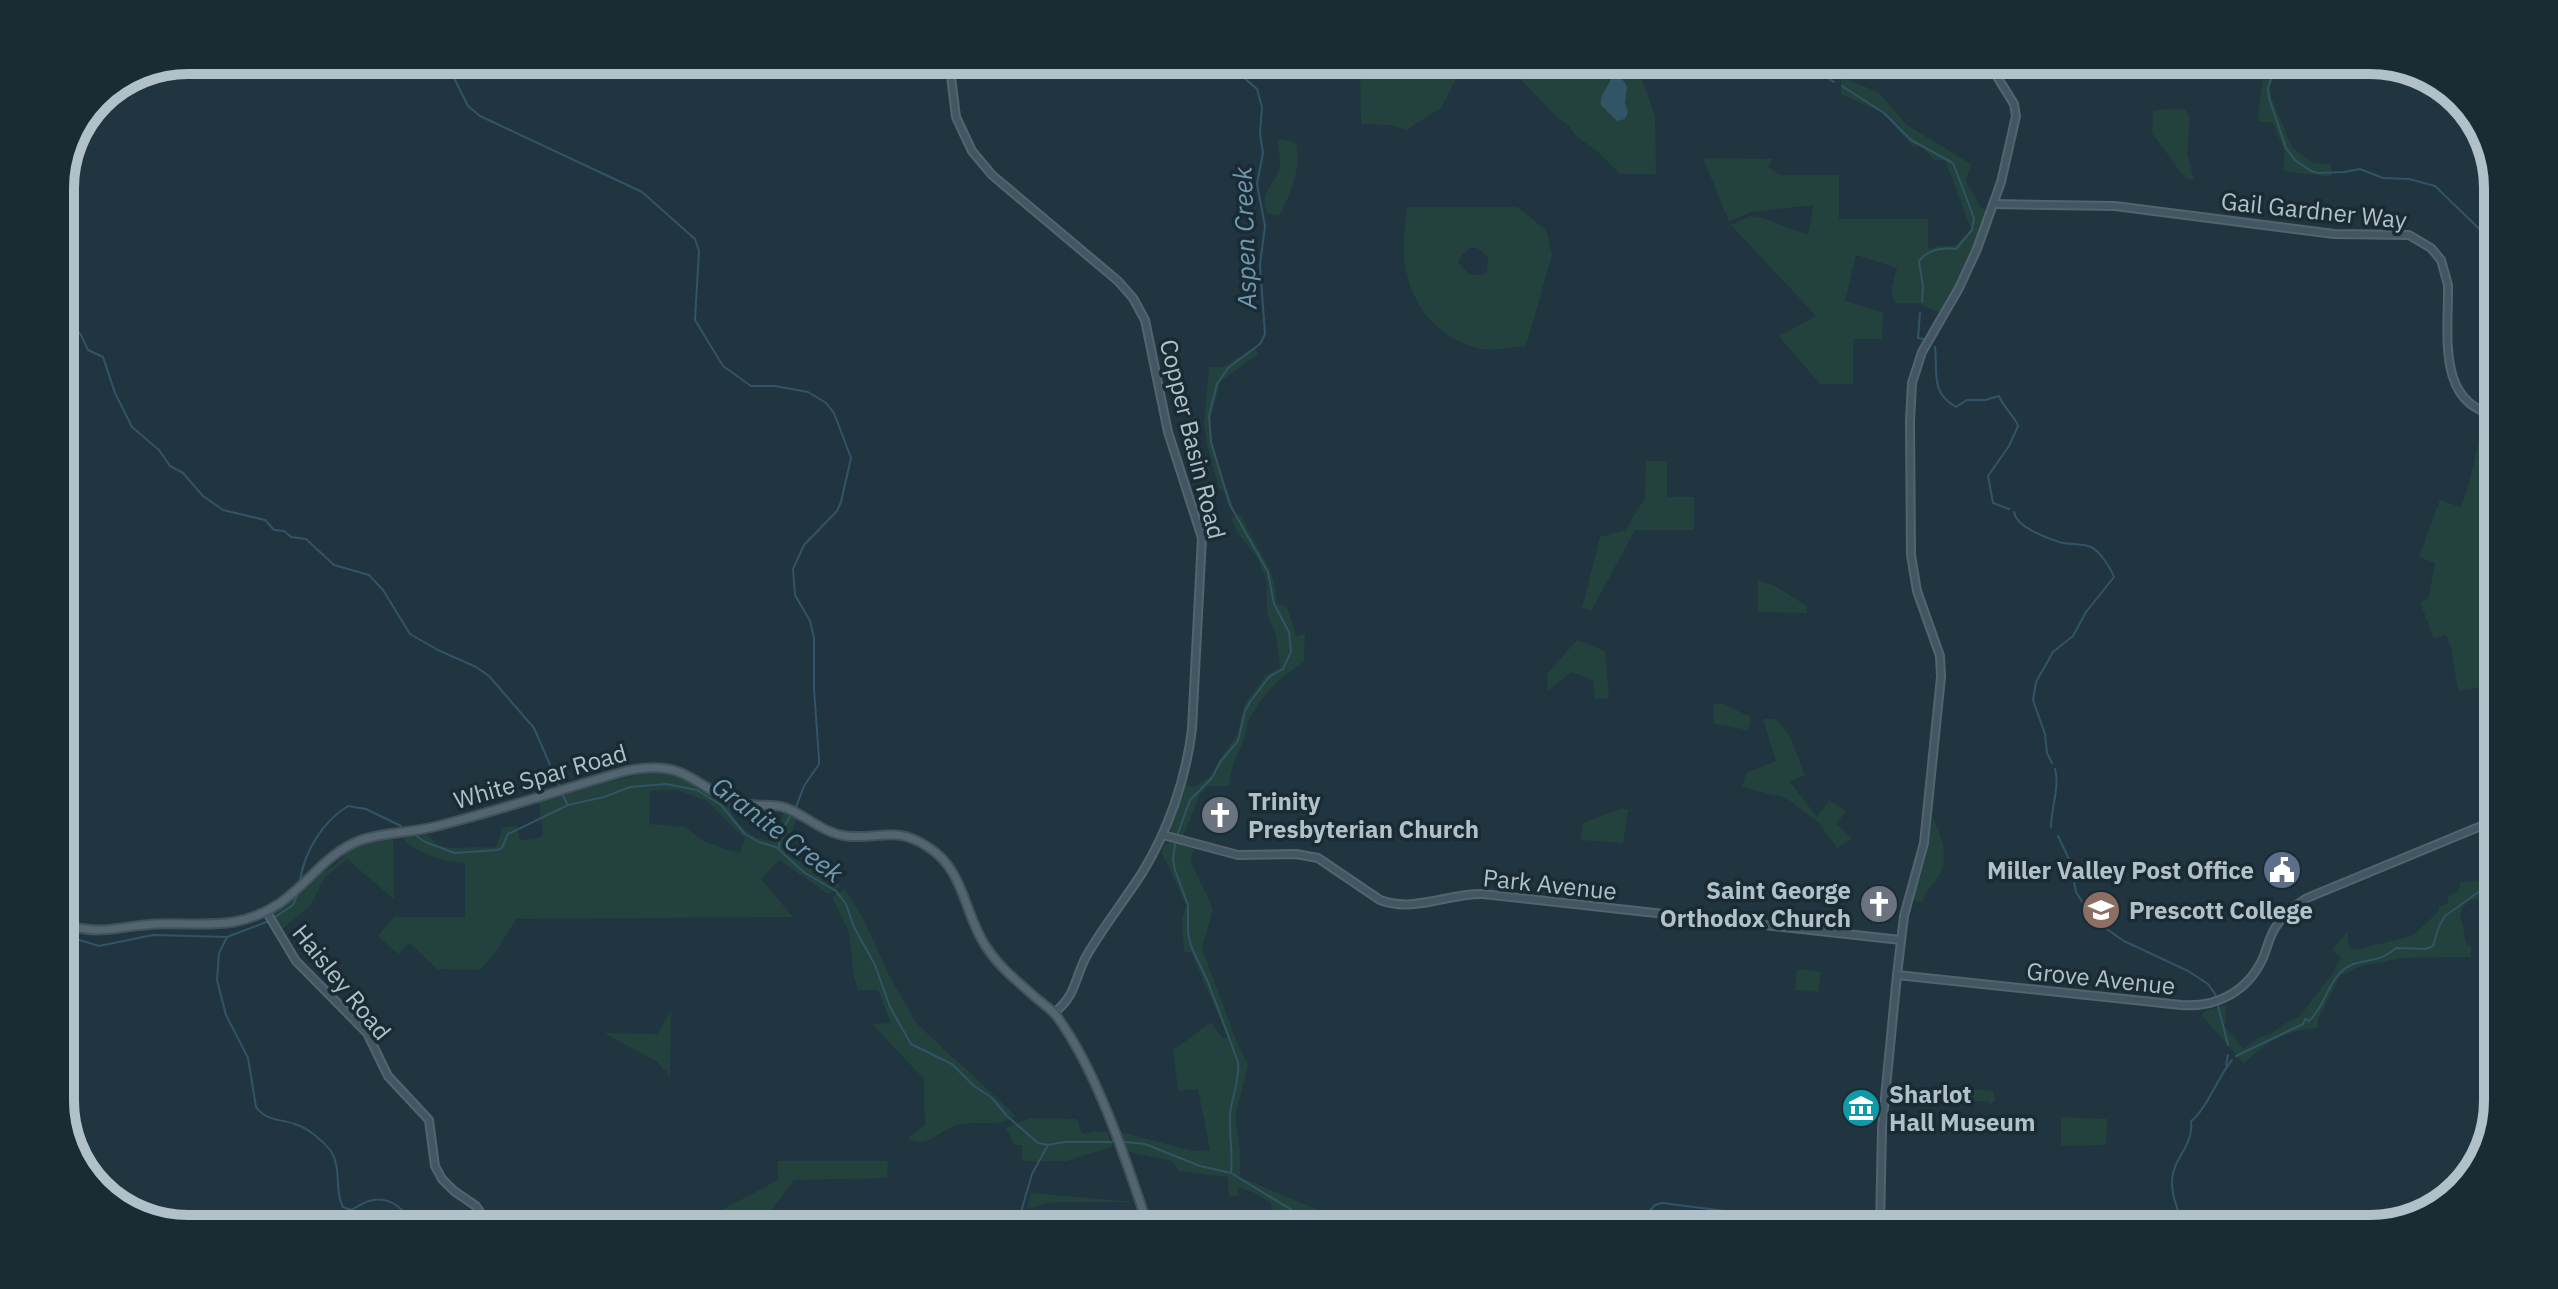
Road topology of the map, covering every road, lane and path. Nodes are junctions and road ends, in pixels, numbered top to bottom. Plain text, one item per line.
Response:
1 (951, 74) edge
2 (1996, 74) edge
3 (1994, 204) junction
4 (2484, 411) edge
5 (2484, 825) edge
6 (1163, 835) junction
7 (266, 911) junction
8 (74, 926) edge
9 (1901, 940) junction
10 (1897, 975) junction
11 (1054, 1013) junction
12 (482, 1215) edge
13 (1144, 1215) edge
14 (1880, 1215) edge

1 - 6 street, Copper Basin Road
2 - 3 street
3 - 4 street, Gail Gardner Way
3 - 9 street
5 - 10 street, Grove Avenue
6 - 9 street, Park Avenue
6 - 11 street, Copper Basin Road
7 - 8 main road, White Spar Road
7 - 11 main road, White Spar Road
7 - 12 street, Haisley Road
9 - 10 street
10 - 14 street
11 - 13 main road, White Spar Road

